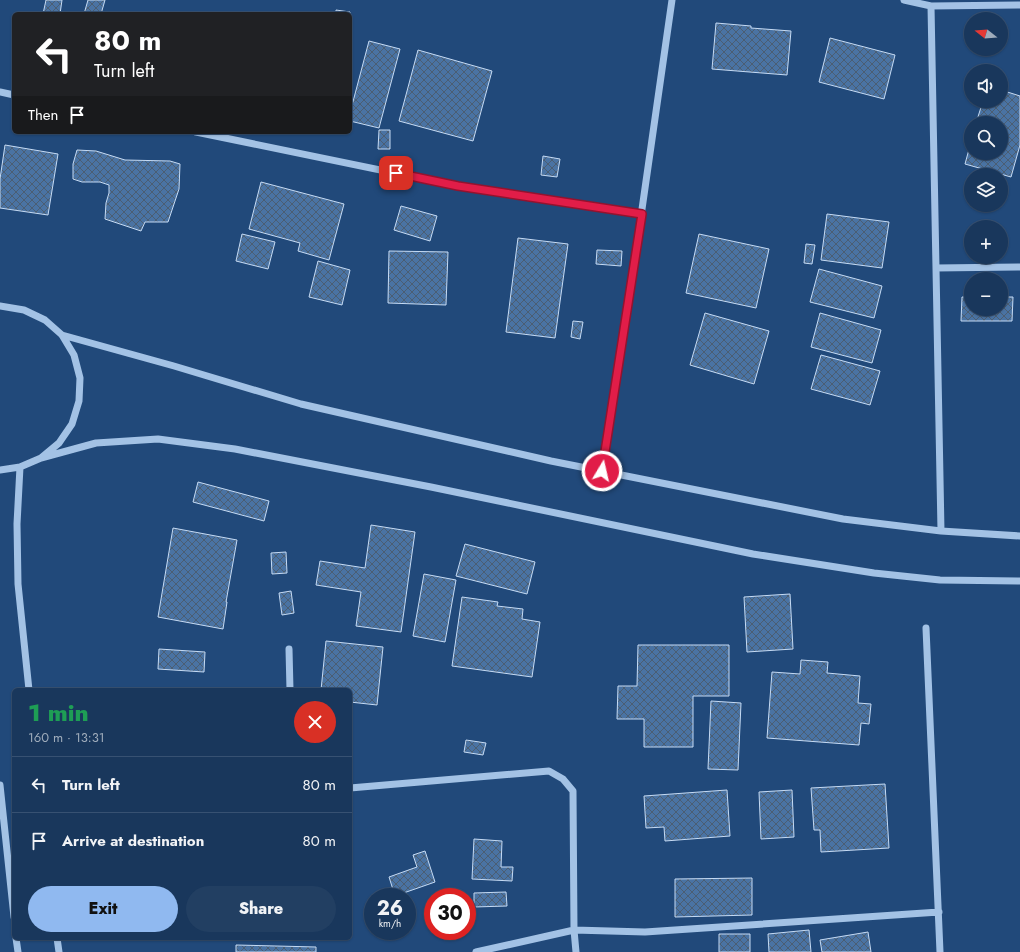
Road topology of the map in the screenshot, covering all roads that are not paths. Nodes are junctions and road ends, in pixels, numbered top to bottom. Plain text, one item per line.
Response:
1 (672, 0) edge
2 (904, 0) edge
3 (1020, 5) edge
4 (931, 6) junction
5 (0, 92) edge
6 (12, 95) edge
7 (206, 134) edge
8 (642, 214) junction
9 (1020, 266) edge
10 (936, 268) junction
11 (0, 306) edge
12 (62, 335) junction
13 (41, 458) junction
14 (20, 467) junction
15 (0, 470) edge
16 (602, 471) junction
17 (941, 531) junction
18 (1020, 536) edge
19 (1020, 581) edge
20 (926, 628) dead end
21 (289, 649) dead end
22 (29, 688) edge
23 (290, 688) edge
24 (0, 785) edge
25 (352, 788) edge
26 (12, 898) edge
27 (939, 912) junction
28 (574, 930) junction
29 (16, 940) edge
30 (57, 940) edge
31 (18, 952) edge
32 (59, 952) edge
33 (476, 952) edge
34 (576, 952) edge
35 (940, 952) edge

1 - 8 street
2 - 4 street
3 - 4 street
4 - 10 street
5 - 6 street
7 - 8 street
8 - 16 street
9 - 10 street
10 - 17 street
11 - 12 street
12 - 13 street
12 - 16 street
13 - 14 street
13 - 19 street
14 - 15 street
14 - 22 street
16 - 17 street
17 - 18 street
20 - 27 street
21 - 23 street
24 - 26 street
25 - 28 street
27 - 28 street
27 - 35 street
28 - 33 street
28 - 34 street
29 - 31 street
30 - 32 street

